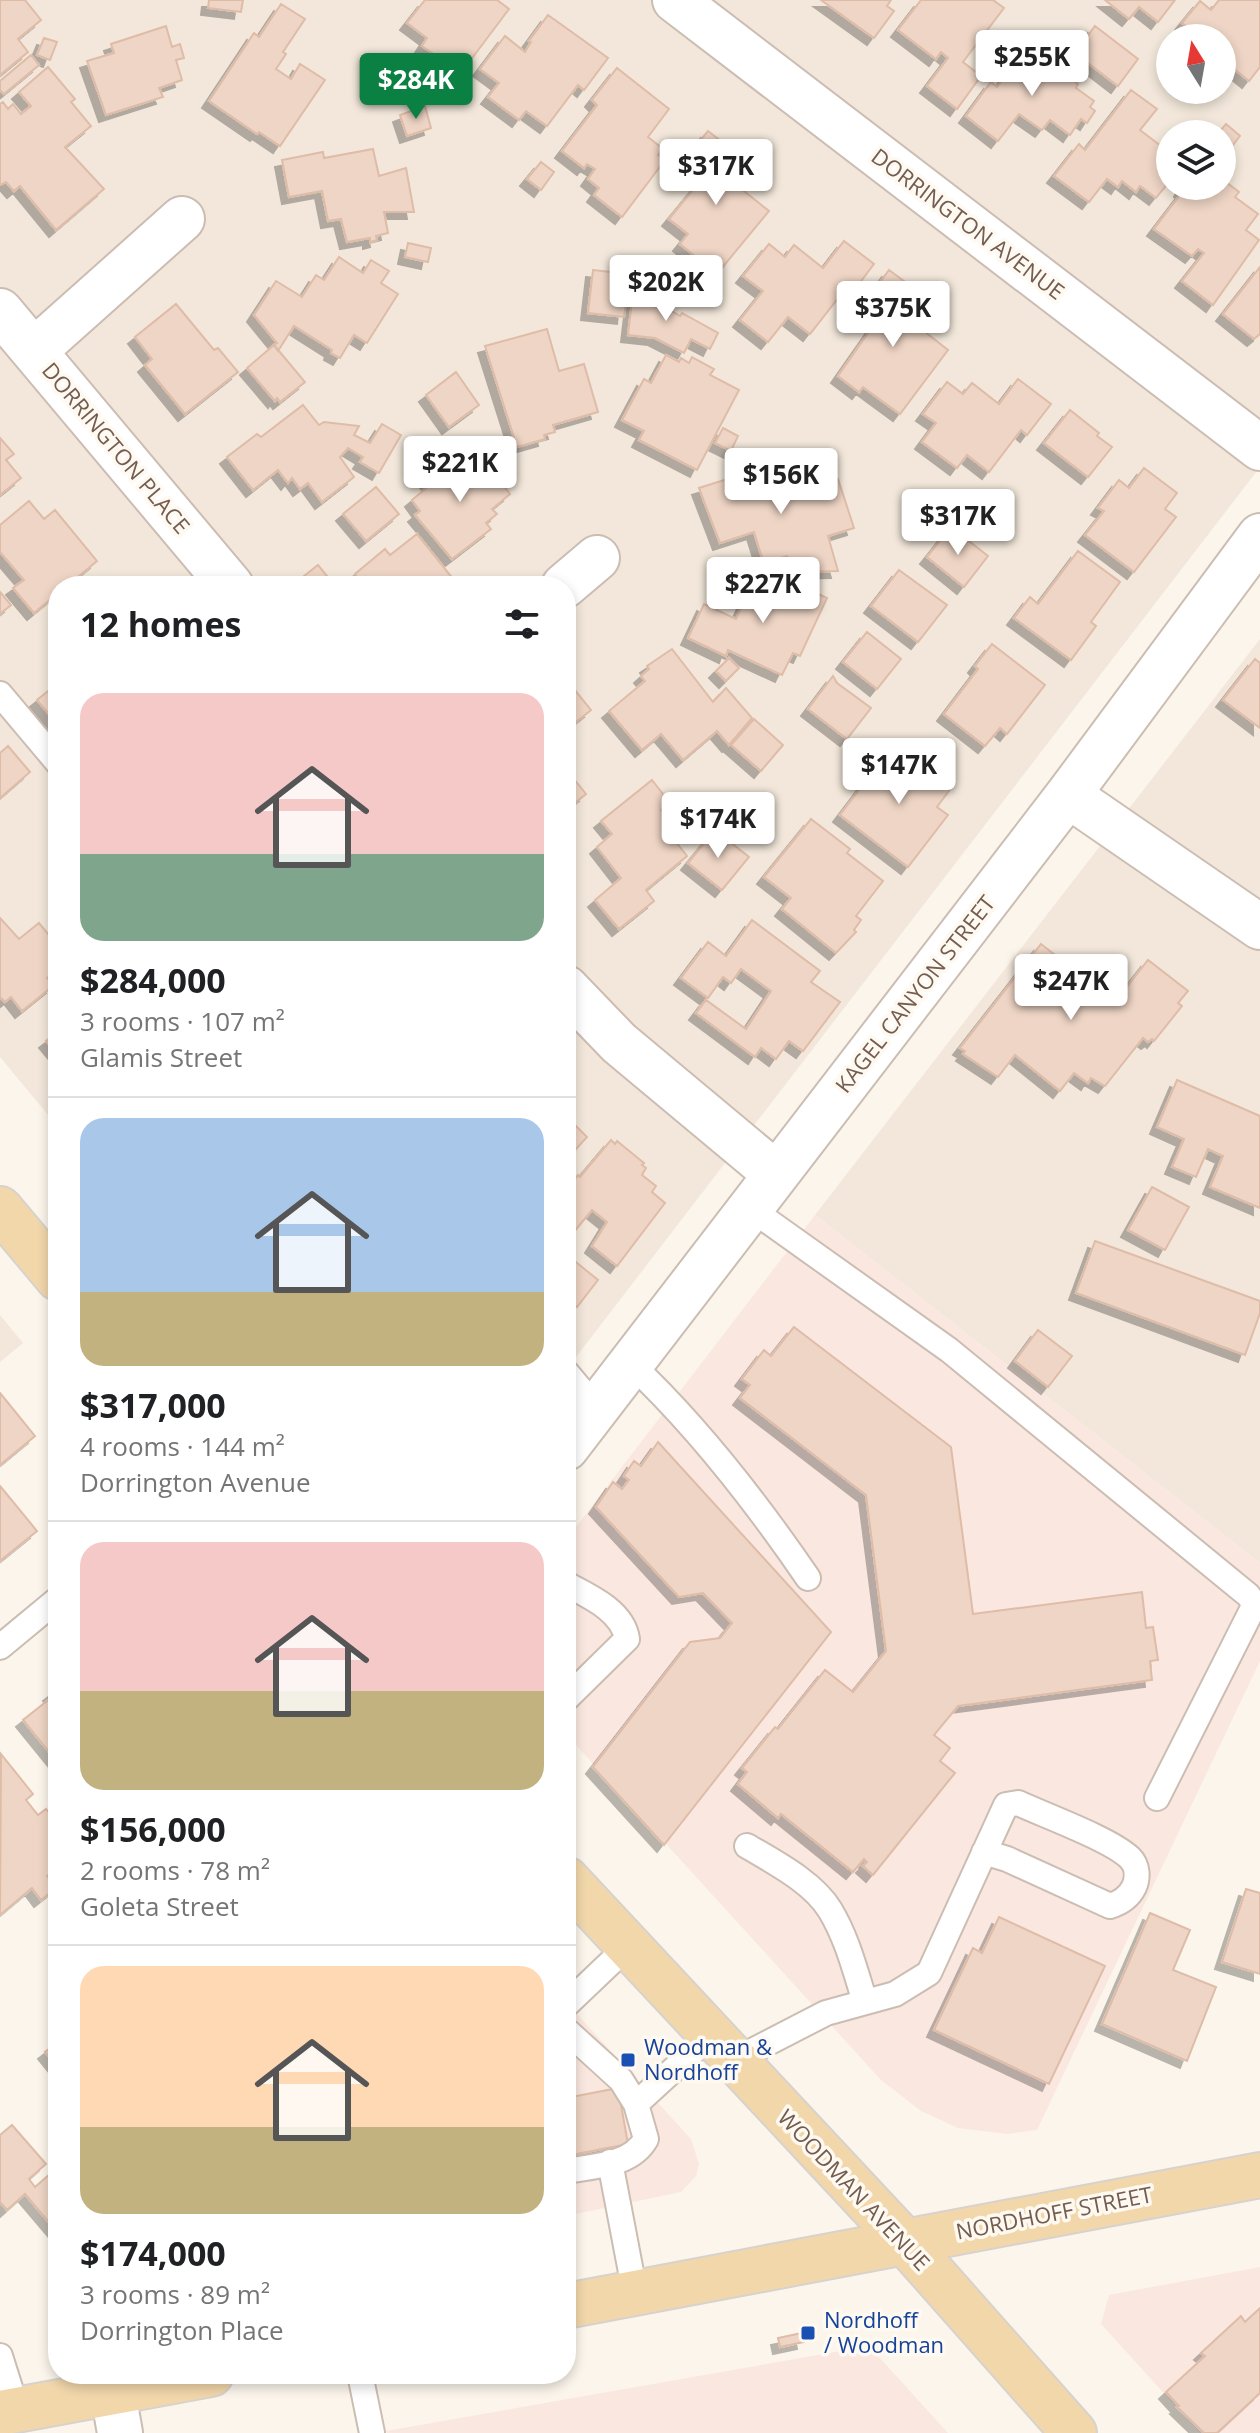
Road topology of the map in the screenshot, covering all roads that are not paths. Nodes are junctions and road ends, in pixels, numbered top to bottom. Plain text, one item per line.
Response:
1 (675, 0) edge
2 (182, 219) dead end
3 (0, 311) edge
4 (34, 351) junction
5 (1260, 448) edge
6 (1260, 536) edge
7 (597, 558) dead end
8 (223, 576) edge
9 (576, 576) edge
10 (0, 694) edge
11 (48, 751) edge
12 (1068, 795) junction
13 (1260, 927) edge
14 (576, 998) edge
15 (776, 1174) junction
16 (0, 1209) edge
17 (751, 1209) junction
18 (48, 1266) edge
19 (631, 1364) junction
20 (576, 1384) edge
21 (597, 1409) junction
22 (576, 1435) edge
23 (808, 1578) dead end
24 (576, 1589) edge
25 (48, 1607) edge
26 (0, 1647) edge
27 (576, 1689) edge
28 (1157, 1798) dead end
29 (747, 1846) dead end
30 (984, 1852) junction
31 (576, 1890) edge
32 (628, 1946) junction
33 (576, 1995) edge
34 (865, 2002) junction
35 (576, 2039) edge
36 (722, 2049) junction
37 (636, 2104) junction
38 (610, 2162) junction
39 (576, 2169) edge
40 (1260, 2175) edge
41 (905, 2242) junction
42 (635, 2293) junction
43 (576, 2304) edge
44 (0, 2356) edge
45 (187, 2384) edge
46 (362, 2384) edge
47 (9, 2412) edge
48 (116, 2413) edge
49 (372, 2433) edge
50 (1074, 2433) edge

1 - 5 street, DORRINGTON AVENUE
2 - 4 street
3 - 4 street, DORRINGTON PLACE
4 - 8 street, DORRINGTON PLACE
6 - 12 street, KAGEL CANYON STREET
7 - 9 street
10 - 11 lane
12 - 13 street
12 - 15 street, KAGEL CANYON STREET
14 - 15 street
15 - 17 street, KAGEL CANYON STREET
16 - 18 main road
17 - 19 street, KAGEL CANYON STREET
17 - 28 lane
19 - 21 street, KAGEL CANYON STREET
19 - 23 lane
20 - 21 lane
21 - 22 street, KAGEL CANYON STREET
24 - 27 lane
25 - 26 lane
29 - 34 lane
30 - 30 lane
30 - 34 lane
31 - 32 main road, WOODMAN AVENUE
32 - 33 lane
32 - 36 main road, WOODMAN AVENUE
34 - 36 lane
35 - 37 lane
36 - 37 lane
36 - 41 main road, WOODMAN AVENUE
37 - 38 lane
38 - 39 lane
38 - 42 lane
40 - 41 main road, NORDHOFF STREET
41 - 42 main road, NORDHOFF STREET
41 - 50 main road, WOODMAN AVENUE
42 - 43 main road, NORDHOFF STREET
44 - 47 lane
45 - 48 main road
46 - 49 lane
47 - 48 main road

